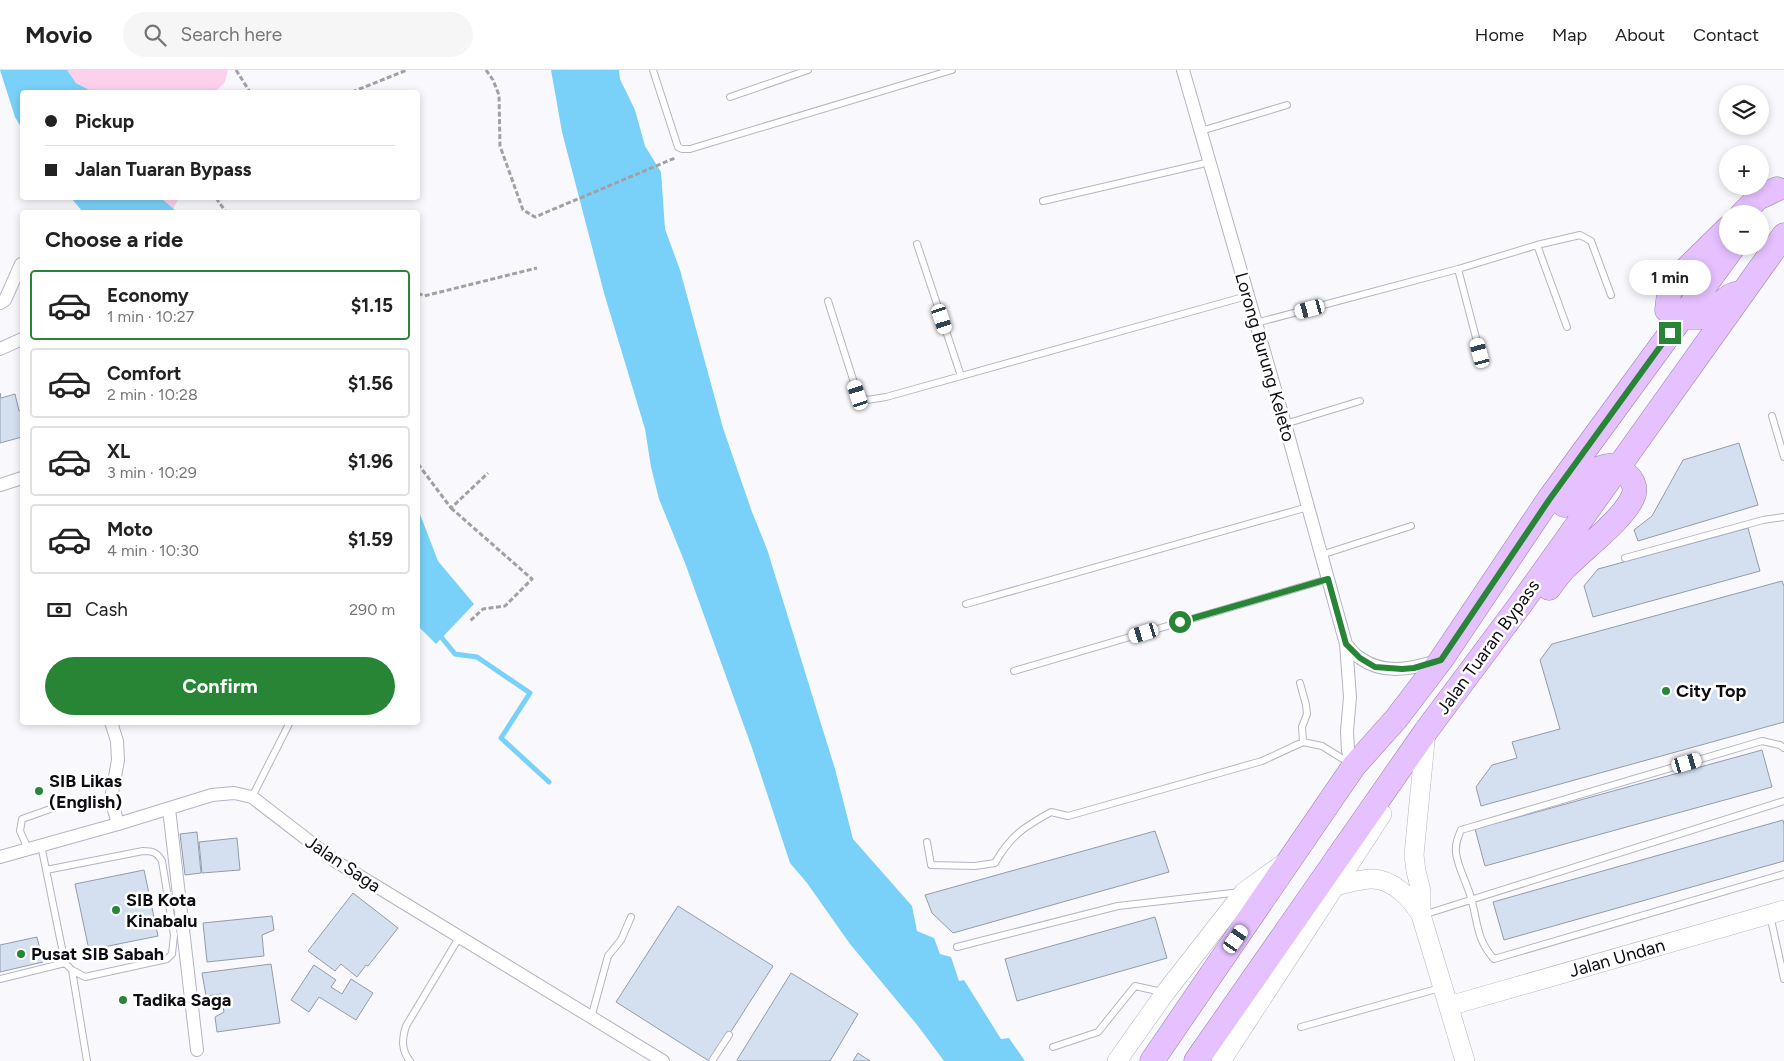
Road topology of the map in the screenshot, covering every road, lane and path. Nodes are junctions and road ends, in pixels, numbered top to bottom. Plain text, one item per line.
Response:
1 (236, 70) edge
2 (407, 70) edge
3 (486, 70) edge
4 (653, 70) edge
5 (808, 70) edge
6 (952, 70) edge
7 (1183, 70) edge
8 (401, 71) edge
9 (249, 90) edge
10 (357, 90) edge
11 (730, 97) dead end
12 (1287, 105) dead end
13 (1201, 131) junction
14 (676, 158) dead end
15 (1210, 162) junction
16 (1780, 184) edge
17 (1043, 201) dead end
18 (1751, 205) edge
19 (1765, 205) edge
20 (1784, 236) edge
21 (1719, 237) edge
22 (918, 244) dead end
23 (1537, 245) junction
24 (1727, 255) edge
25 (20, 266) edge
26 (537, 268) dead end
27 (1458, 269) junction
28 (1746, 290) junction
29 (420, 294) edge
30 (1611, 295) dead end
31 (1247, 296) junction
32 (828, 301) dead end
33 (0, 303) edge
34 (1681, 318) junction
35 (1255, 324) junction
36 (1567, 327) dead end
37 (20, 340) edge
38 (0, 349) edge
39 (1480, 353) dead end
40 (961, 376) junction
41 (1360, 401) dead end
42 (1772, 416) dead end
43 (1285, 424) junction
44 (1784, 458) edge
45 (420, 467) edge
46 (1618, 467) junction
47 (488, 473) dead end
48 (20, 479) edge
49 (0, 484) edge
50 (1308, 507) junction
51 (451, 508) junction
52 (1784, 517) edge
53 (1411, 526) dead end
54 (1321, 554) junction
55 (1625, 558) dead end
56 (1328, 579) junction
57 (966, 604) dead end
58 (470, 621) dead end
59 (1346, 644) junction
60 (1441, 660) junction
61 (1014, 671) dead end
62 (1300, 683) dead end
63 (112, 725) edge
64 (288, 725) edge
65 (1426, 731) junction
66 (1303, 742) junction
67 (1784, 748) edge
68 (1354, 766) junction
69 (252, 797) junction
70 (1784, 801) edge
71 (53, 808) dead end
72 (169, 809) junction
73 (118, 824) junction
74 (928, 842) dead end
75 (41, 845) junction
76 (28, 849) junction
77 (0, 857) edge
78 (1291, 858) junction
79 (46, 870) junction
80 (1784, 874) edge
81 (1335, 886) junction
82 (1244, 892) junction
83 (1471, 900) junction
84 (1777, 912) edge
85 (1422, 915) junction
86 (631, 918) dead end
87 (460, 936) junction
88 (957, 947) dead end
89 (65, 963) junction
90 (72, 970) junction
91 (0, 979) edge
92 (1784, 979) edge
93 (1443, 987) junction
94 (1165, 992) junction
95 (1449, 1006) junction
96 (591, 1018) junction
97 (1301, 1027) dead end
98 (729, 1035) dead end
99 (1053, 1047) dead end
100 (197, 1050) dead end
101 (87, 1061) edge
102 (410, 1061) edge
103 (662, 1061) edge
104 (712, 1061) edge
105 (1117, 1061) edge
106 (1152, 1061) edge
107 (1196, 1061) edge
108 (1222, 1061) edge
109 (1465, 1061) edge

1 - 9 path
2 - 8 path
3 - 14 path
4 - 6 lane
5 - 11 lane
7 - 13 street, Lorong Burung Keleto
8 - 10 path
12 - 13 lane
13 - 15 street, Lorong Burung Keleto
15 - 17 lane
15 - 31 street, Lorong Burung Keleto
16 - 18 highway
16 - 19 highway
20 - 28 highway, Jalan Tuaran Bypass
21 - 34 highway
22 - 40 lane
23 - 27 lane
23 - 30 lane
23 - 36 lane
24 - 34 highway, Jalan Tuaran Bypass
25 - 33 street
26 - 29 path
27 - 35 lane
27 - 39 lane
28 - 34 highway
28 - 46 highway, Jalan Tuaran Bypass
31 - 35 street, Lorong Burung Keleto
31 - 40 lane
32 - 40 lane
34 - 60 highway, Jalan Tuaran Bypass
35 - 43 street, Lorong Burung Keleto
37 - 38 street
41 - 43 lane
42 - 44 lane
43 - 50 street, Lorong Burung Keleto
45 - 51 path
46 - 60 highway
46 - 65 highway, Jalan Tuaran Bypass
47 - 51 path
48 - 49 street
50 - 54 street, Lorong Burung Keleto
50 - 57 lane
51 - 58 path
52 - 55 lane
53 - 54 lane
54 - 56 street, Lorong Burung Keleto
56 - 59 street, Lorong Burung Keleto
56 - 61 lane
59 - 60 street
59 - 68 street, Lorong Burung Keleto
60 - 68 highway, Jalan Tuaran Bypass
62 - 66 lane
63 - 73 street
64 - 69 lane
65 - 81 street
65 - 85 street
65 - 107 highway, Jalan Tuaran Bypass
66 - 68 lane
66 - 74 lane
67 - 83 lane
68 - 78 highway, Jalan Tuaran Bypass
69 - 72 street, Jalan Saga
69 - 87 street, Jalan Saga
70 - 83 lane
71 - 76 lane
72 - 73 street, Jalan Saga
72 - 100 street
73 - 75 street, Jalan Saga
75 - 76 street, Jalan Saga
75 - 79 lane
76 - 77 street, Jalan Saga
78 - 82 street
78 - 106 highway, Jalan Tuaran Bypass
79 - 89 lane
79 - 90 lane
80 - 83 lane
81 - 85 street
81 - 108 street
82 - 88 lane
82 - 94 street
83 - 85 lane
84 - 92 lane
84 - 95 street, Jalan Undan
85 - 93 street
86 - 96 lane
87 - 96 street, Jalan Saga
87 - 102 lane
89 - 90 lane
89 - 91 lane
90 - 101 lane
93 - 95 street
93 - 97 lane
94 - 99 lane
94 - 105 street
95 - 109 street
96 - 103 street, Jalan Saga
98 - 104 lane

